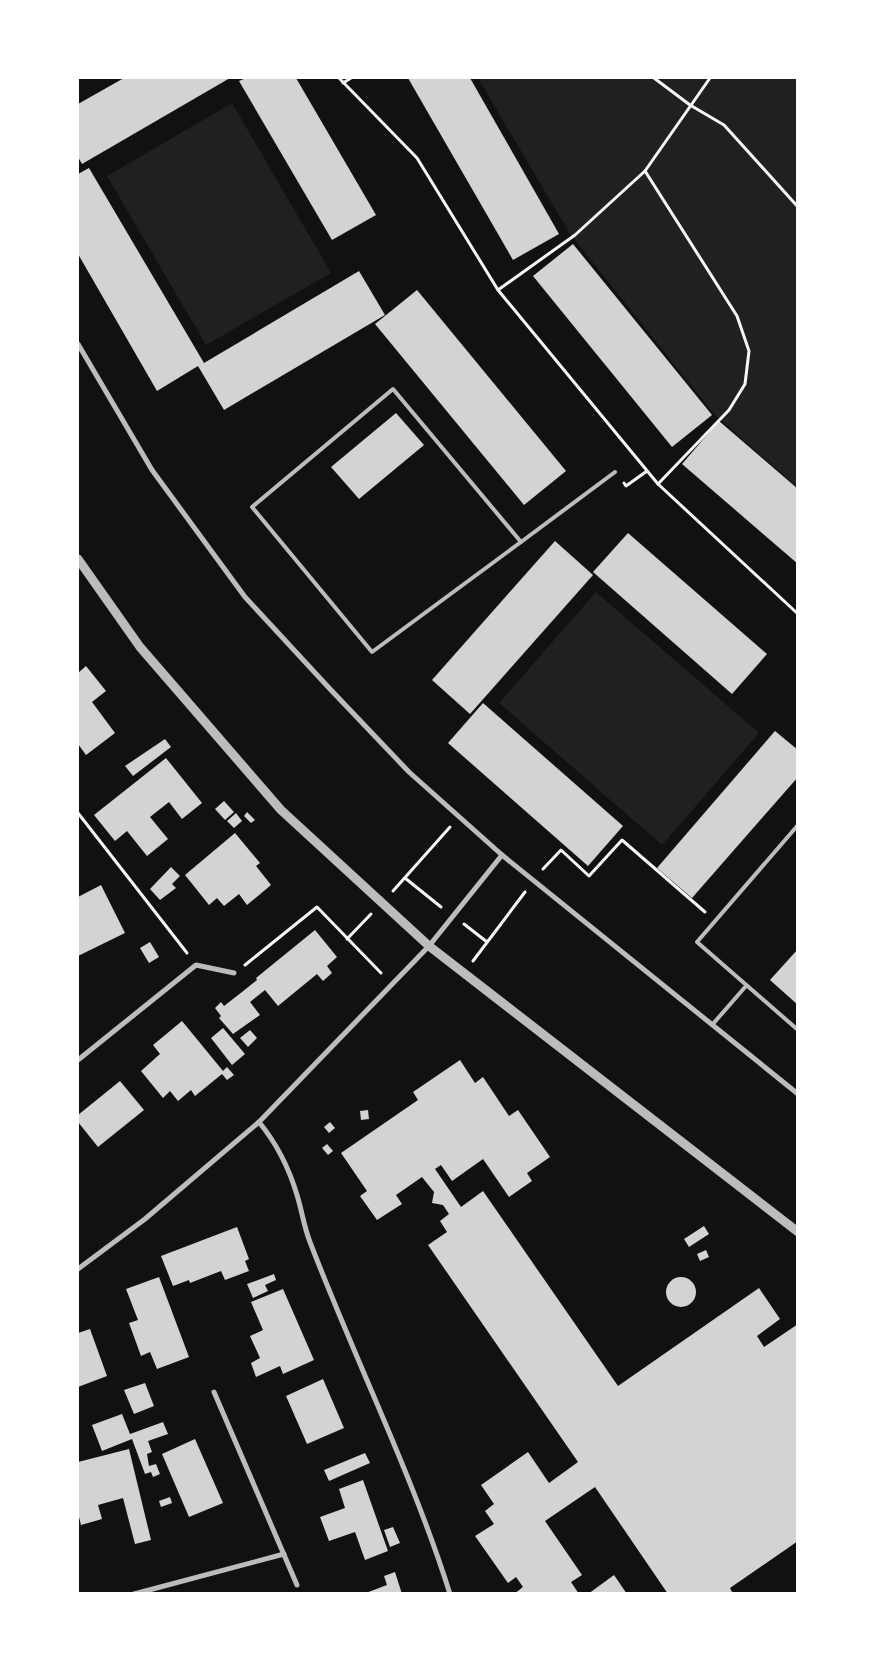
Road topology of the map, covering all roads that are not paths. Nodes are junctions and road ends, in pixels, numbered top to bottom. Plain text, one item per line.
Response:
1 (78, 344) edge
2 (615, 472) dead end
3 (521, 542) junction
4 (78, 559) edge
5 (798, 824) edge
6 (502, 855) junction
7 (429, 946) junction
8 (234, 973) road end
9 (746, 986) junction
10 (712, 1025) junction
11 (798, 1030) edge
12 (78, 1060) edge
13 (798, 1094) edge
14 (259, 1122) junction
15 (798, 1232) edge
16 (78, 1269) edge
17 (214, 1392) dead end
18 (284, 1554) junction
19 (297, 1585) dead end
20 (134, 1594) edge
21 (450, 1594) edge

1 - 6 street
2 - 3 lane
3 - 3 lane
4 - 7 street
5 - 9 lane
6 - 7 street
6 - 10 street
7 - 14 street
7 - 15 street
8 - 12 street
9 - 10 lane
9 - 11 lane
10 - 13 street
14 - 16 street
14 - 21 street
17 - 18 street
18 - 19 street
18 - 20 street

